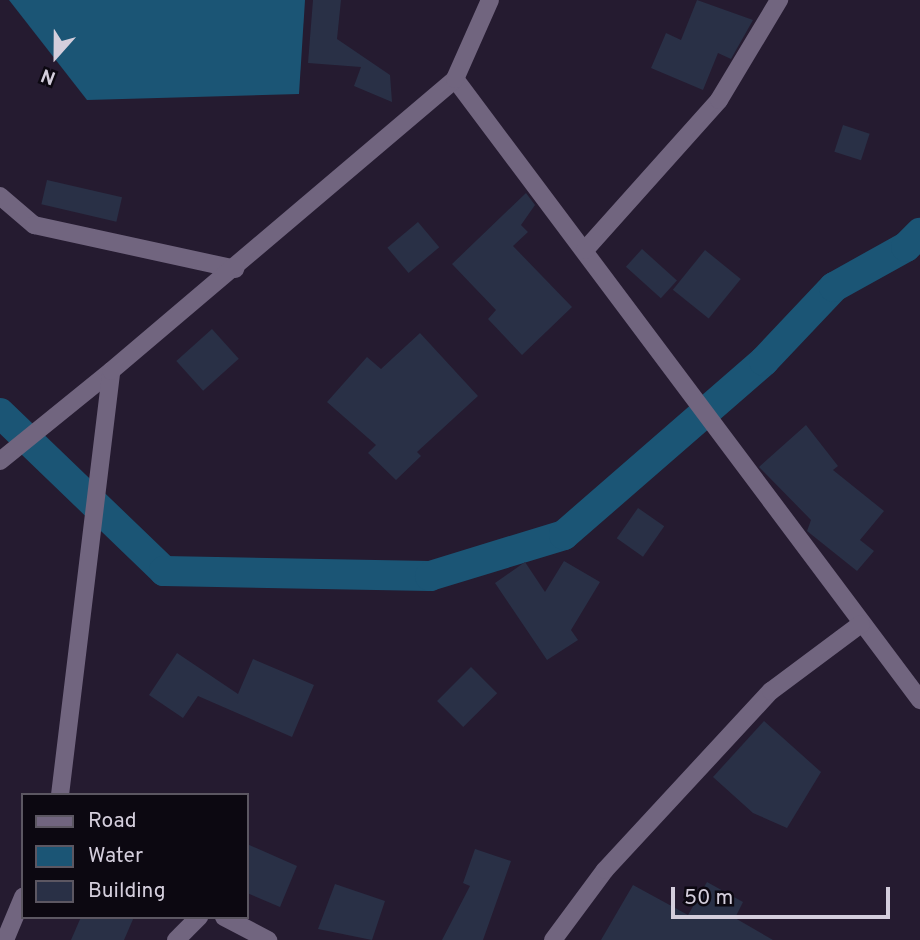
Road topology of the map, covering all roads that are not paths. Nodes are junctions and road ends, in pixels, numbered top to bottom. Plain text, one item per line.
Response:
1 (490, 0) edge
2 (779, 0) edge
3 (455, 79) junction
4 (0, 196) edge
5 (585, 250) junction
6 (235, 269) junction
7 (111, 371) junction
8 (0, 461) edge
9 (861, 624) junction
10 (920, 700) edge
11 (60, 793) edge
12 (21, 904) edge
13 (198, 919) edge
14 (228, 919) edge
15 (11, 938) edge
16 (176, 940) edge
17 (268, 940) edge
18 (553, 940) edge

1 - 3 street
2 - 5 street
3 - 5 street
3 - 6 street
4 - 6 street
5 - 9 street
6 - 7 street
7 - 8 street
7 - 11 street
9 - 10 street
9 - 18 street
12 - 15 street
13 - 16 street
14 - 17 street

